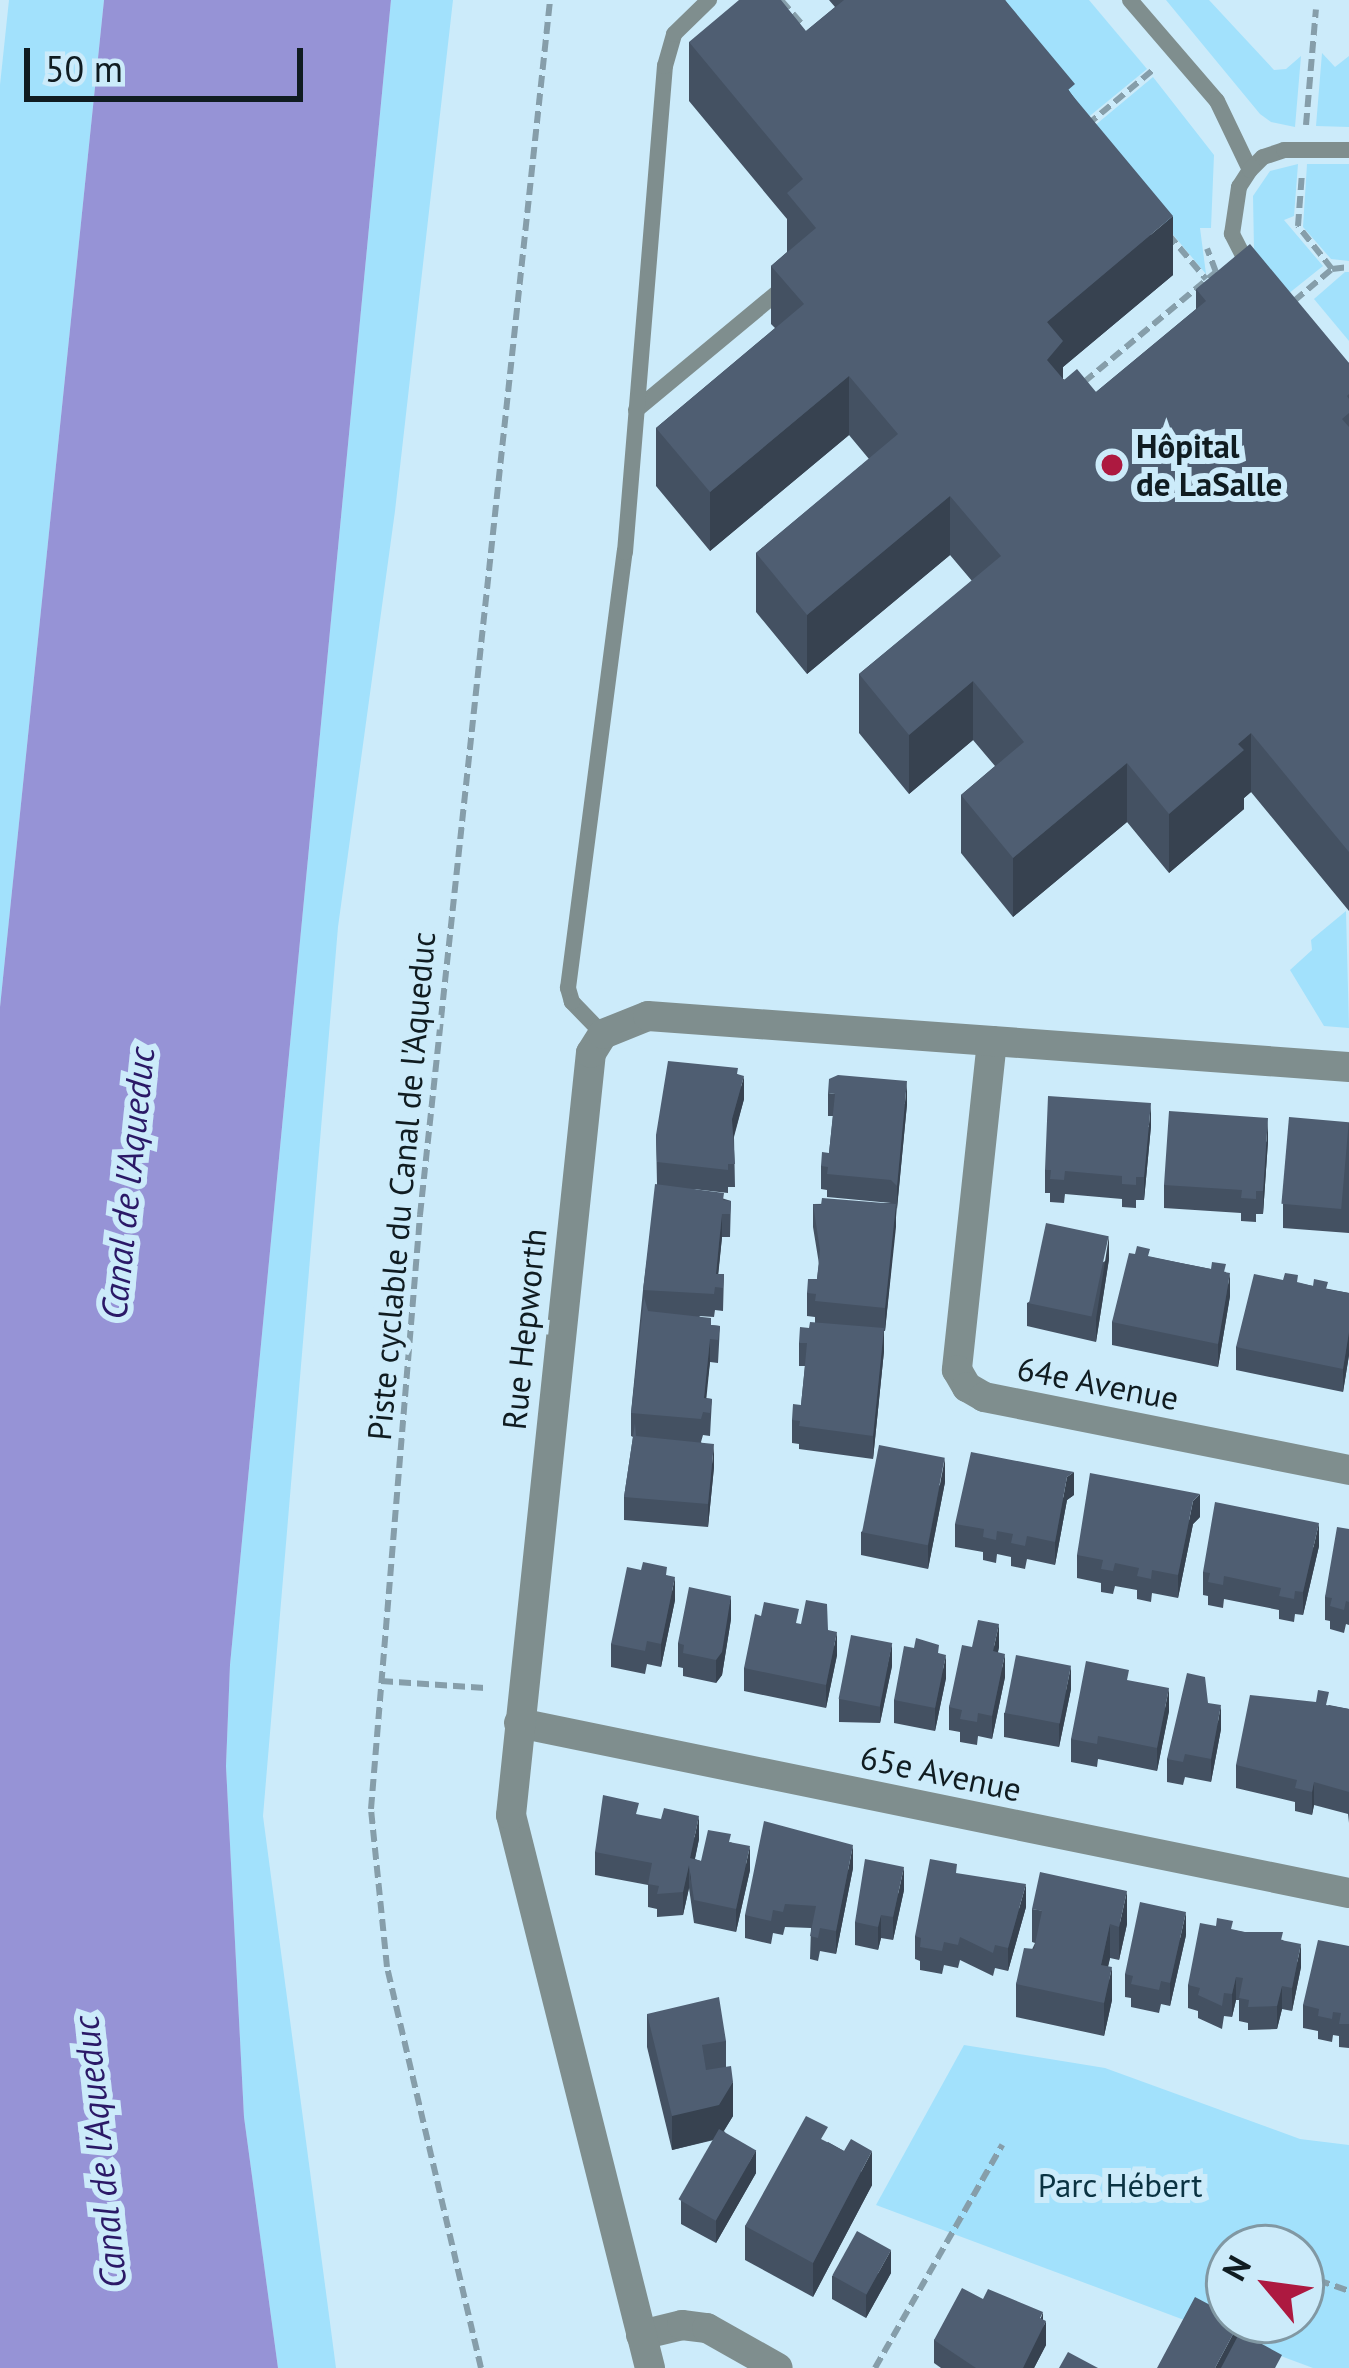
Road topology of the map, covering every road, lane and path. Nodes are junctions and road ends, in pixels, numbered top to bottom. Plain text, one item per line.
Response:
1 (550, 0) edge
2 (709, 0) edge
3 (781, 0) edge
4 (1130, 0) edge
5 (1316, 9) dead end
6 (803, 25) edge
7 (1154, 69) dead end
8 (1081, 130) edge
9 (1306, 134) dead end
10 (1349, 150) edge
11 (1303, 165) dead end
12 (1250, 170) junction
13 (1165, 230) edge
14 (1205, 232) dead end
15 (1349, 266) edge
16 (1332, 269) junction
17 (804, 271) edge
18 (1207, 280) junction
19 (1268, 293) edge
20 (1294, 301) edge
21 (1067, 396) edge
22 (636, 410) junction
23 (603, 1034) junction
24 (992, 1041) junction
25 (1349, 1067) edge
26 (1349, 1470) edge
27 (381, 1681) junction
28 (485, 1688) dead end
29 (519, 1723) junction
30 (1349, 1893) edge
31 (1002, 2145) dead end
32 (641, 2335) junction
33 (481, 2368) edge
34 (650, 2368) edge
35 (778, 2368) edge
36 (875, 2368) edge

1 - 27 path, Piste cyclable du Canal de l'Aqueduc
2 - 22 lane
3 - 6 path
4 - 12 lane
5 - 9 path
7 - 8 path
10 - 12 lane
11 - 16 path
12 - 19 lane
13 - 18 path
14 - 18 path
15 - 16 path
16 - 20 path
17 - 22 lane
18 - 21 path
22 - 23 lane
23 - 24 street
23 - 29 street, Rue Hepworth
24 - 25 street
24 - 26 street, 64e Avenue
27 - 28 path
27 - 33 path, Piste cyclable du Canal de l'Aqueduc
29 - 30 street, 65e Avenue
29 - 32 street, Rue Hepworth
31 - 36 path
32 - 34 street, Rue Hepworth
32 - 35 street

